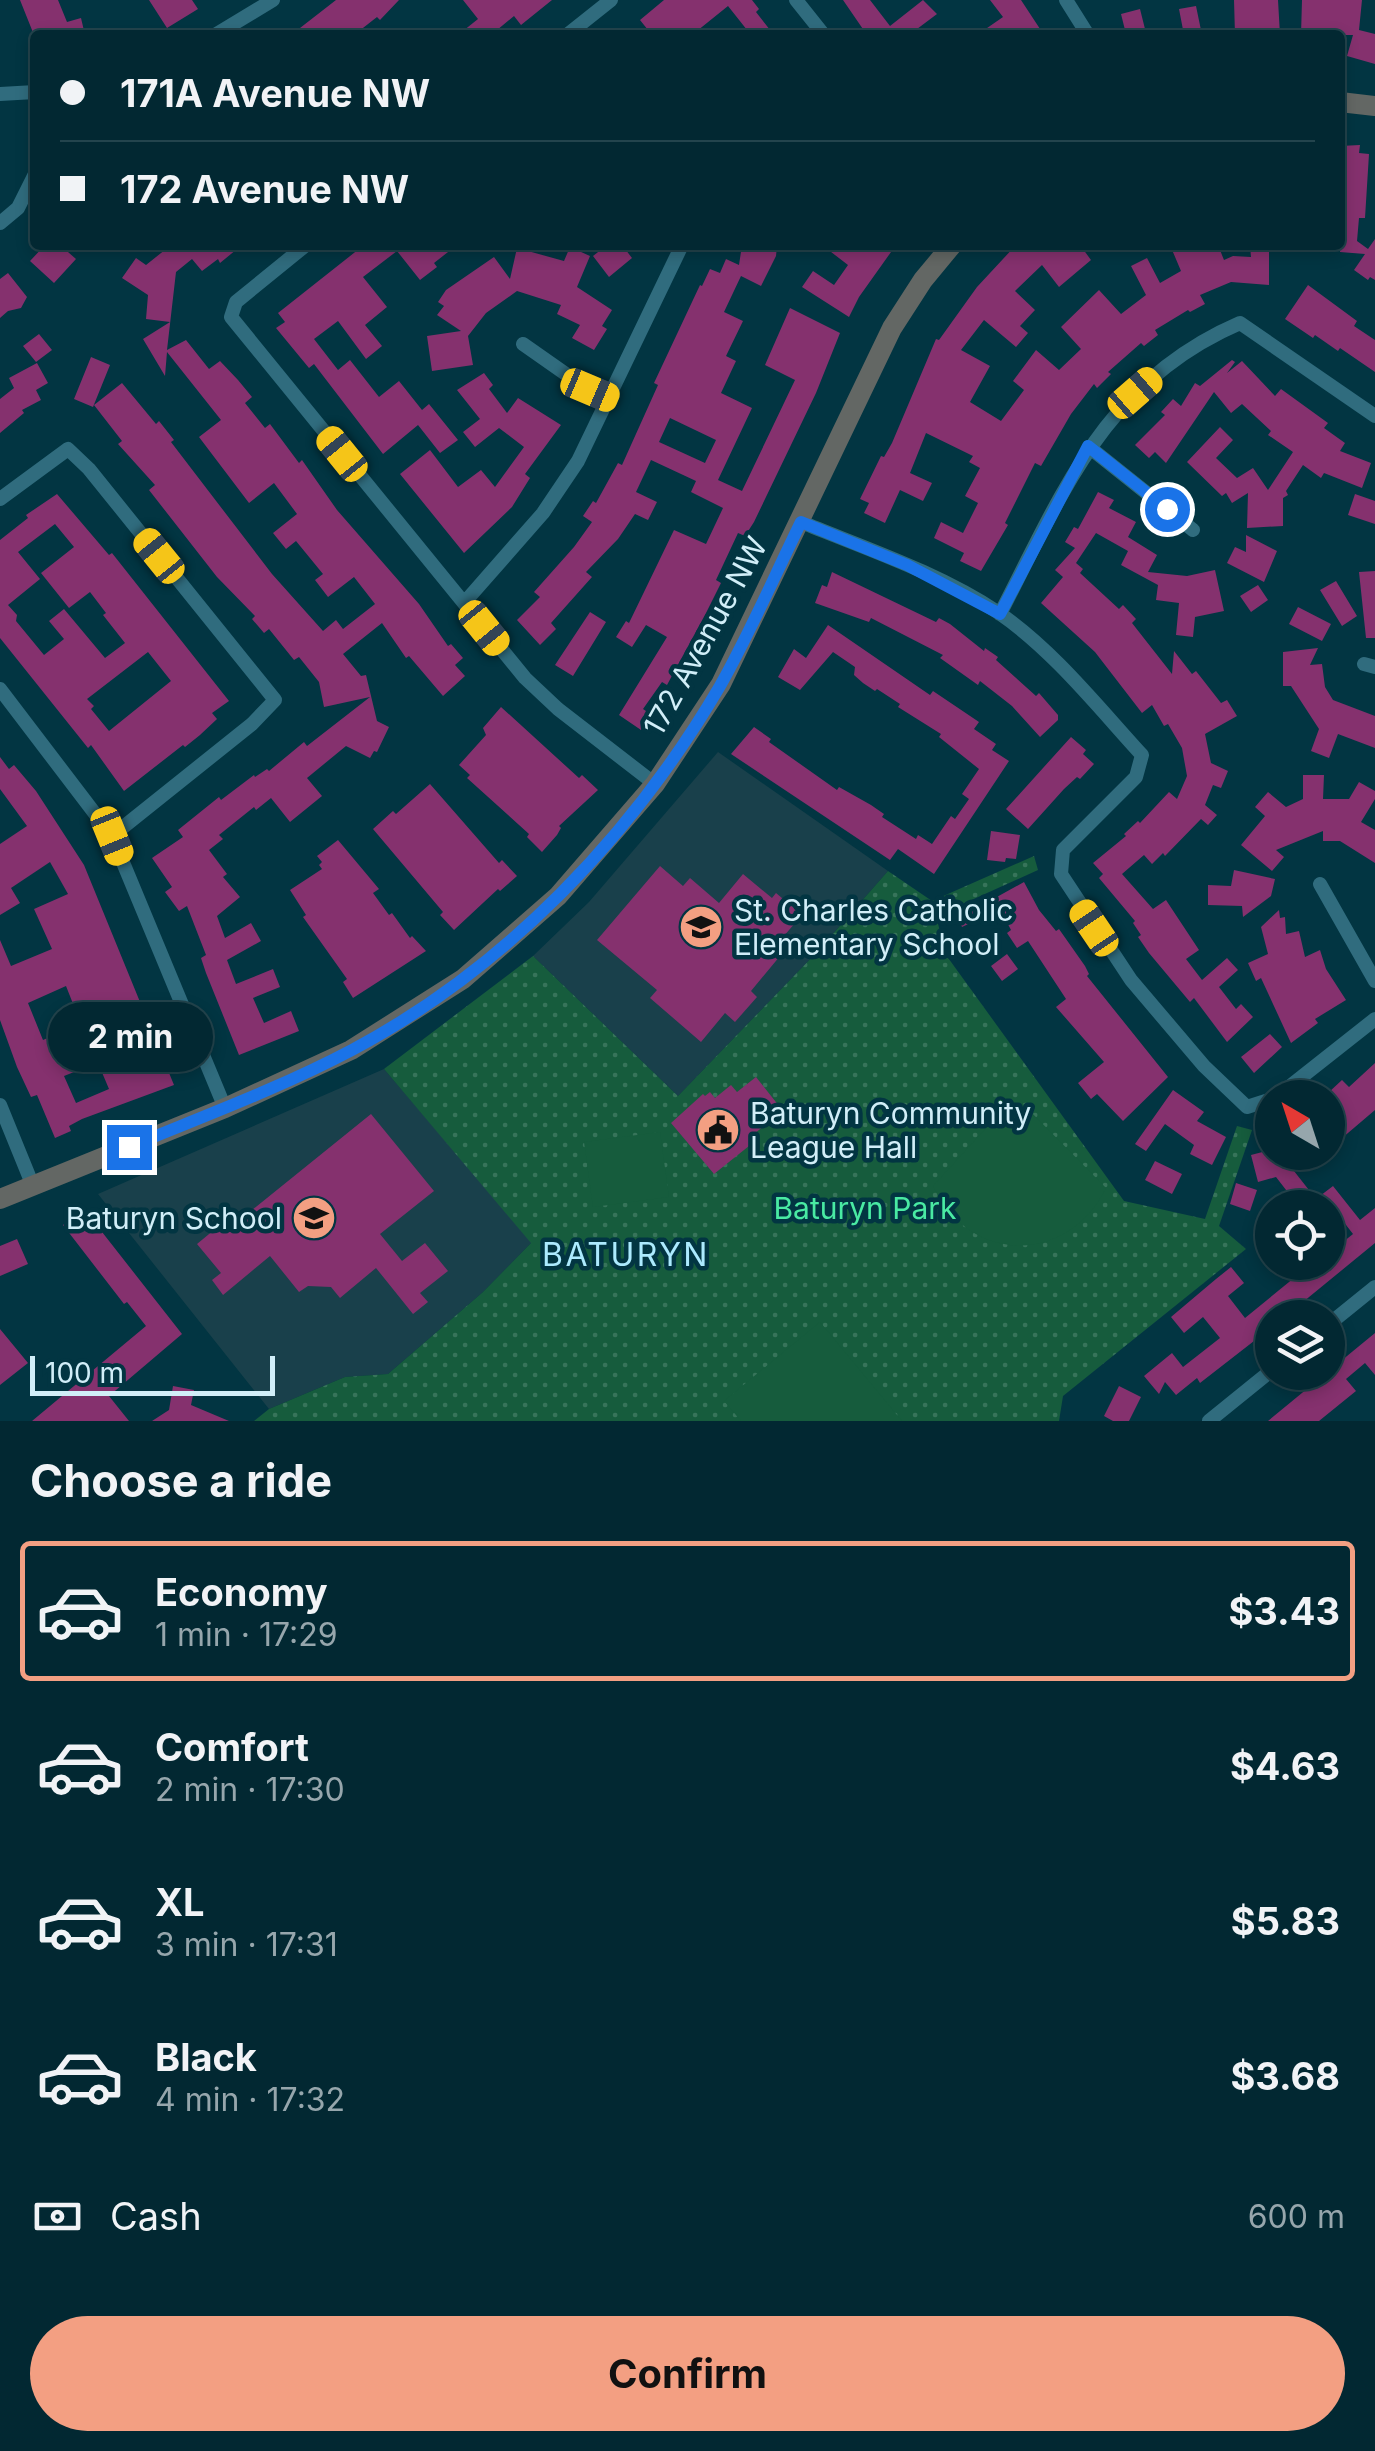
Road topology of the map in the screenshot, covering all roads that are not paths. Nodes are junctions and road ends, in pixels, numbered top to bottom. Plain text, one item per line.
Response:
1 (611, 0) edge
2 (796, 0) edge
3 (1066, 0) edge
4 (267, 2) edge
5 (223, 30) edge
6 (573, 30) edge
7 (820, 30) edge
8 (1085, 30) edge
9 (30, 92) edge
10 (0, 94) edge
11 (1345, 103) edge
12 (1375, 106) edge
13 (30, 184) edge
14 (0, 223) edge
15 (300, 250) edge
16 (680, 250) edge
17 (948, 250) edge
18 (523, 344) dead end
19 (608, 398) junction
20 (1375, 416) edge
21 (1088, 446) junction
22 (0, 499) edge
23 (801, 522) junction
24 (1193, 530) dead end
25 (464, 603) junction
26 (1000, 614) junction
27 (0, 689) edge
28 (656, 784) junction
29 (112, 836) junction
30 (1320, 884) dead end
31 (1375, 980) edge
32 (1375, 1019) edge
33 (1297, 1080) edge
34 (0, 1105) edge
35 (1255, 1105) edge
36 (225, 1108) junction
37 (33, 1186) junction
38 (0, 1199) edge
39 (1375, 1286) edge
40 (1345, 1311) edge
41 (1255, 1384) edge
42 (1209, 1421) edge

1 - 6 street
2 - 7 street
3 - 8 street
4 - 5 street
9 - 10 street
11 - 12 street
13 - 14 street
15 - 25 street
16 - 19 street
17 - 23 street, 172 Avenue NW
18 - 19 street
19 - 25 street
20 - 21 street
21 - 24 street
21 - 26 street
22 - 29 street
23 - 26 street
23 - 28 street, 172 Avenue NW
25 - 28 street
26 - 35 street
27 - 29 street
28 - 36 street, 172 Avenue NW
29 - 36 street
30 - 31 street
32 - 33 street
34 - 37 street
36 - 37 street, 172 Avenue NW
37 - 38 street, 172 Avenue NW
39 - 40 street
41 - 42 street

